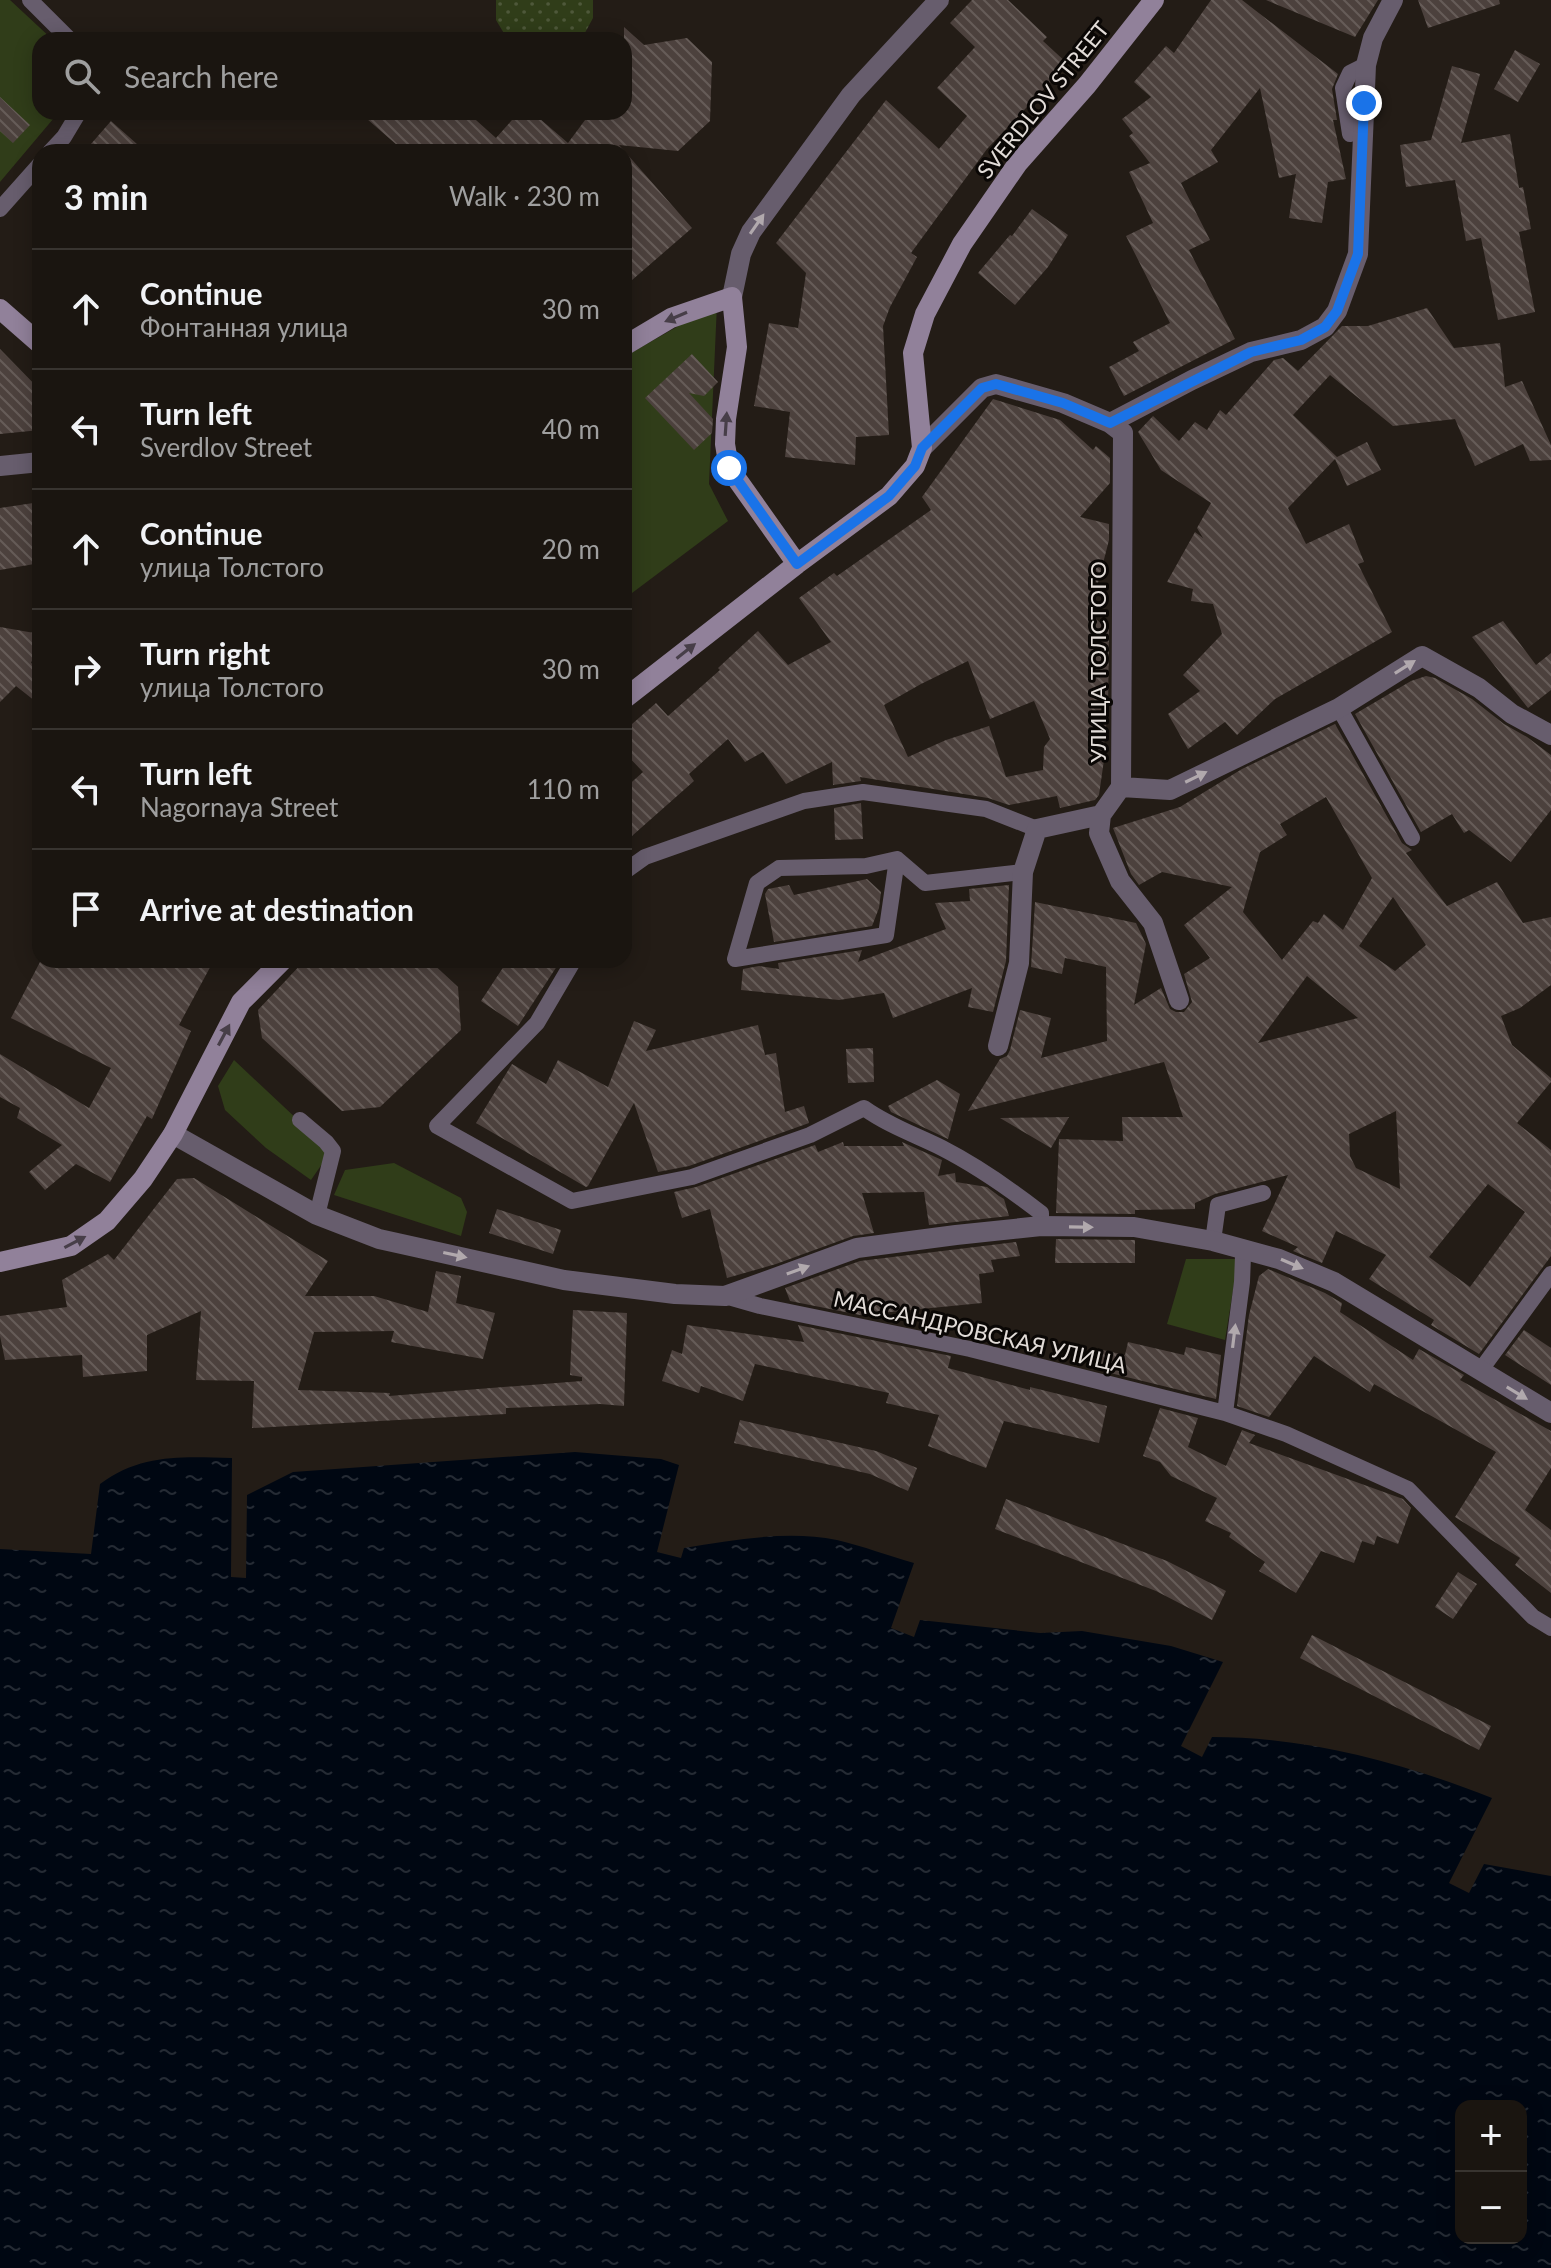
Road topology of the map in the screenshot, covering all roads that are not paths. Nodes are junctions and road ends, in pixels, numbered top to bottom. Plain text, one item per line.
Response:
1 (30, 0) edge
2 (939, 0) edge
3 (1154, 0) edge
4 (1393, 0) edge
5 (62, 32) edge
6 (1366, 65) junction
7 (74, 120) edge
8 (1350, 134) dead end
9 (57, 144) edge
10 (32, 173) edge
11 (0, 209) edge
12 (732, 297) junction
13 (0, 309) edge
14 (32, 337) edge
15 (632, 341) edge
16 (1110, 423) junction
17 (922, 448) junction
18 (32, 463) edge
19 (0, 466) edge
20 (797, 564) junction
21 (632, 693) edge
22 (1339, 708) junction
23 (1551, 735) edge
24 (1121, 787) junction
25 (1101, 815) junction
26 (1037, 829) junction
27 (1412, 838) dead end
28 (897, 859) junction
29 (632, 866) edge
30 (1023, 872) junction
31 (275, 968) edge
32 (569, 968) edge
33 (1179, 1000) dead end
34 (998, 1046) dead end
35 (300, 1120) dead end
36 (173, 1134) junction
37 (1263, 1193) dead end
38 (317, 1215) junction
39 (1041, 1226) junction
40 (1213, 1241) junction
41 (1241, 1248) junction
42 (0, 1262) edge
43 (1551, 1274) edge
44 (725, 1296) junction
45 (1480, 1371) junction
46 (1225, 1413) junction
47 (1551, 1413) edge
48 (1551, 1628) edge

1 - 5 lane
12 -> 2 street
3 - 17 main road, SVERDLOV STREET
4 - 6 street
6 - 8 lane
6 - 16 street
7 - 9 lane
10 - 11 lane
12 -> 15 main road
20 -> 12 main road
13 - 14 main road
16 - 17 street
16 - 24 street, УЛИЦА ТОЛСТОГО
17 - 20 main road
18 - 19 street
21 -> 20 main road
22 -> 23 street
24 -> 22 street
22 - 27 lane
24 - 25 street, УЛИЦА ТОЛСТОГО
25 - 26 street
25 - 33 street
26 - 29 lane
26 - 30 street
28 - 28 lane
28 - 30 lane
30 - 34 street
36 -> 31 main road
32 - 39 lane
35 - 38 lane
36 - 38 street
42 -> 36 main road
37 - 40 lane
38 -> 44 street
39 -> 40 street
44 -> 39 street
40 - 41 street
41 -> 45 street
46 -> 41 lane
43 - 45 lane
44 - 46 lane, МАССАНДРОВСКАЯ УЛИЦА
45 -> 47 street
46 - 48 lane, МАССАНДРОВСКАЯ УЛИЦА

